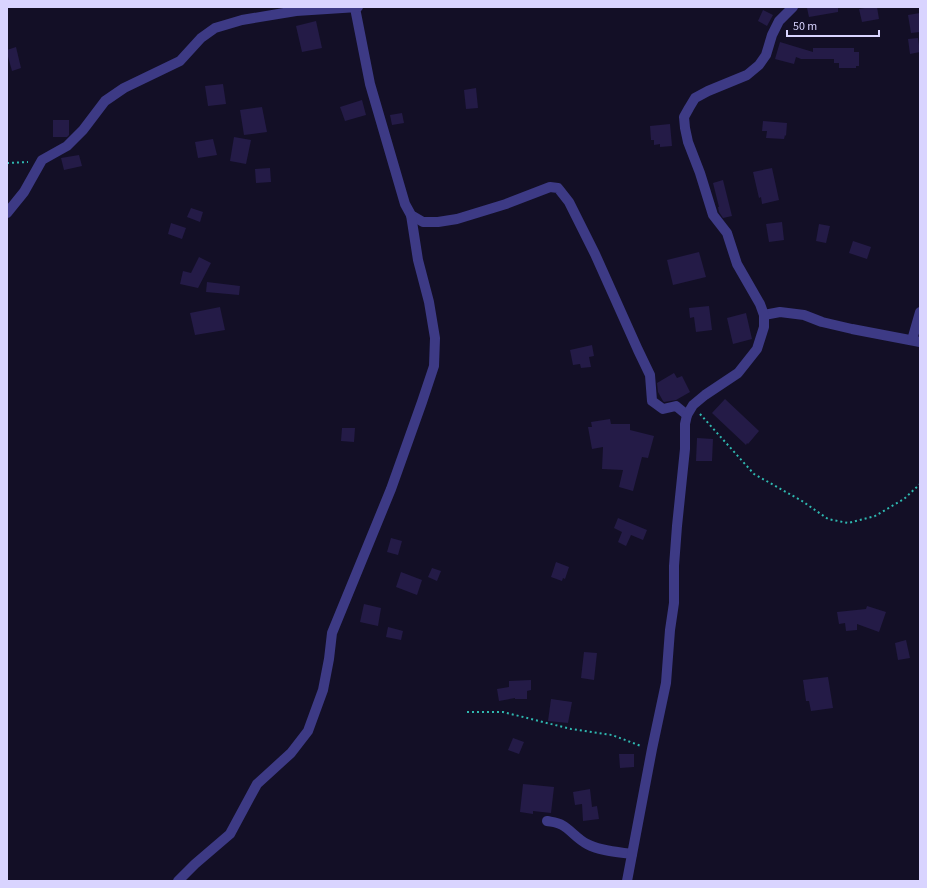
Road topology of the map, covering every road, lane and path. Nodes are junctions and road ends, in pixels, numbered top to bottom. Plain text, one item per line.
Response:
1 (357, 7) edge
2 (793, 7) edge
3 (296, 9) edge
4 (42, 160) junction
5 (7, 163) edge
6 (7, 213) edge
7 (410, 215) junction
8 (920, 312) edge
9 (764, 315) junction
10 (916, 341) edge
11 (692, 405) junction
12 (687, 415) junction
13 (920, 484) edge
14 (467, 712) dead end
15 (652, 749) junction
16 (547, 821) dead end
17 (632, 854) junction
18 (178, 881) edge
19 (627, 881) edge

1 - 3 street
1 - 7 street
2 - 9 street
3 - 4 street
4 - 5 path
4 - 6 street
7 - 12 street
7 - 18 street
8 - 10 street
9 - 10 street
9 - 11 street
11 - 12 street
11 - 13 path
12 - 15 street
14 - 15 path
15 - 17 street
16 - 17 street
17 - 19 street

